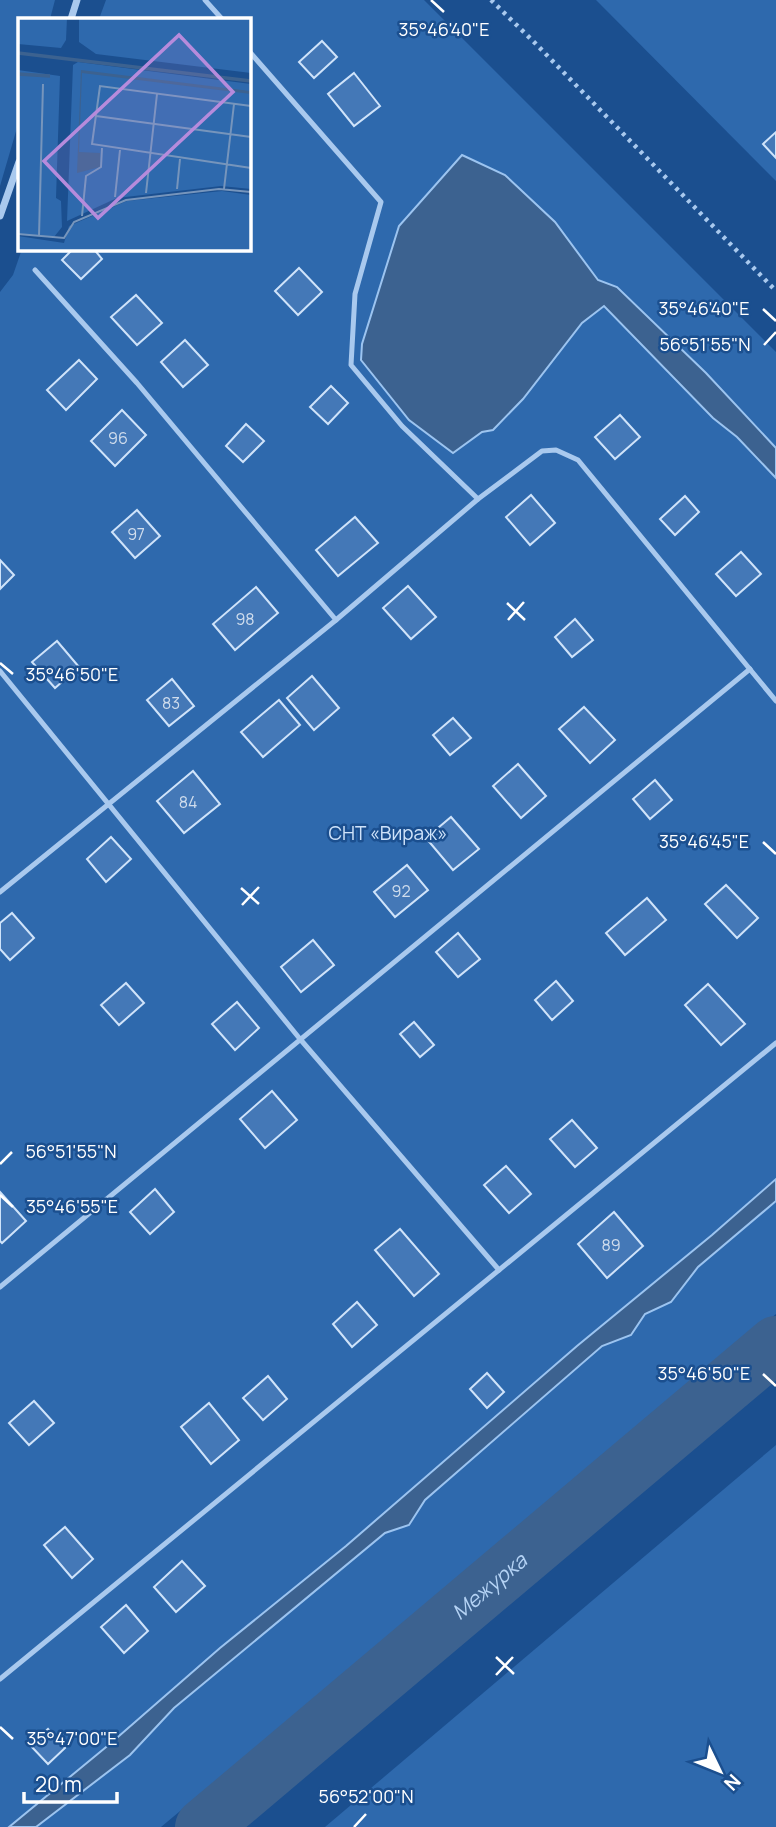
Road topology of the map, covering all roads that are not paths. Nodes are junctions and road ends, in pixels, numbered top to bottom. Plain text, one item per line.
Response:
1 (77, 0) edge
2 (205, 0) edge
3 (71, 18) edge
4 (221, 18) edge
5 (250, 52) edge
6 (18, 165) edge
7 (0, 216) edge
8 (35, 270) dead end
9 (478, 499) junction
10 (337, 620) junction
11 (750, 669) junction
12 (0, 671) edge
13 (776, 701) edge
14 (109, 804) junction
15 (0, 892) edge
16 (300, 1039) junction
17 (776, 1043) edge
18 (499, 1270) junction
19 (0, 1287) edge
20 (0, 1679) edge

1 - 3 street
2 - 4 lane
5 - 9 lane
6 - 7 street
8 - 10 lane
9 - 10 lane
9 - 11 lane
10 - 14 lane
11 - 13 lane
11 - 16 lane
12 - 14 lane
14 - 15 lane
14 - 16 lane
16 - 18 lane
16 - 19 lane
17 - 18 lane
18 - 20 lane

